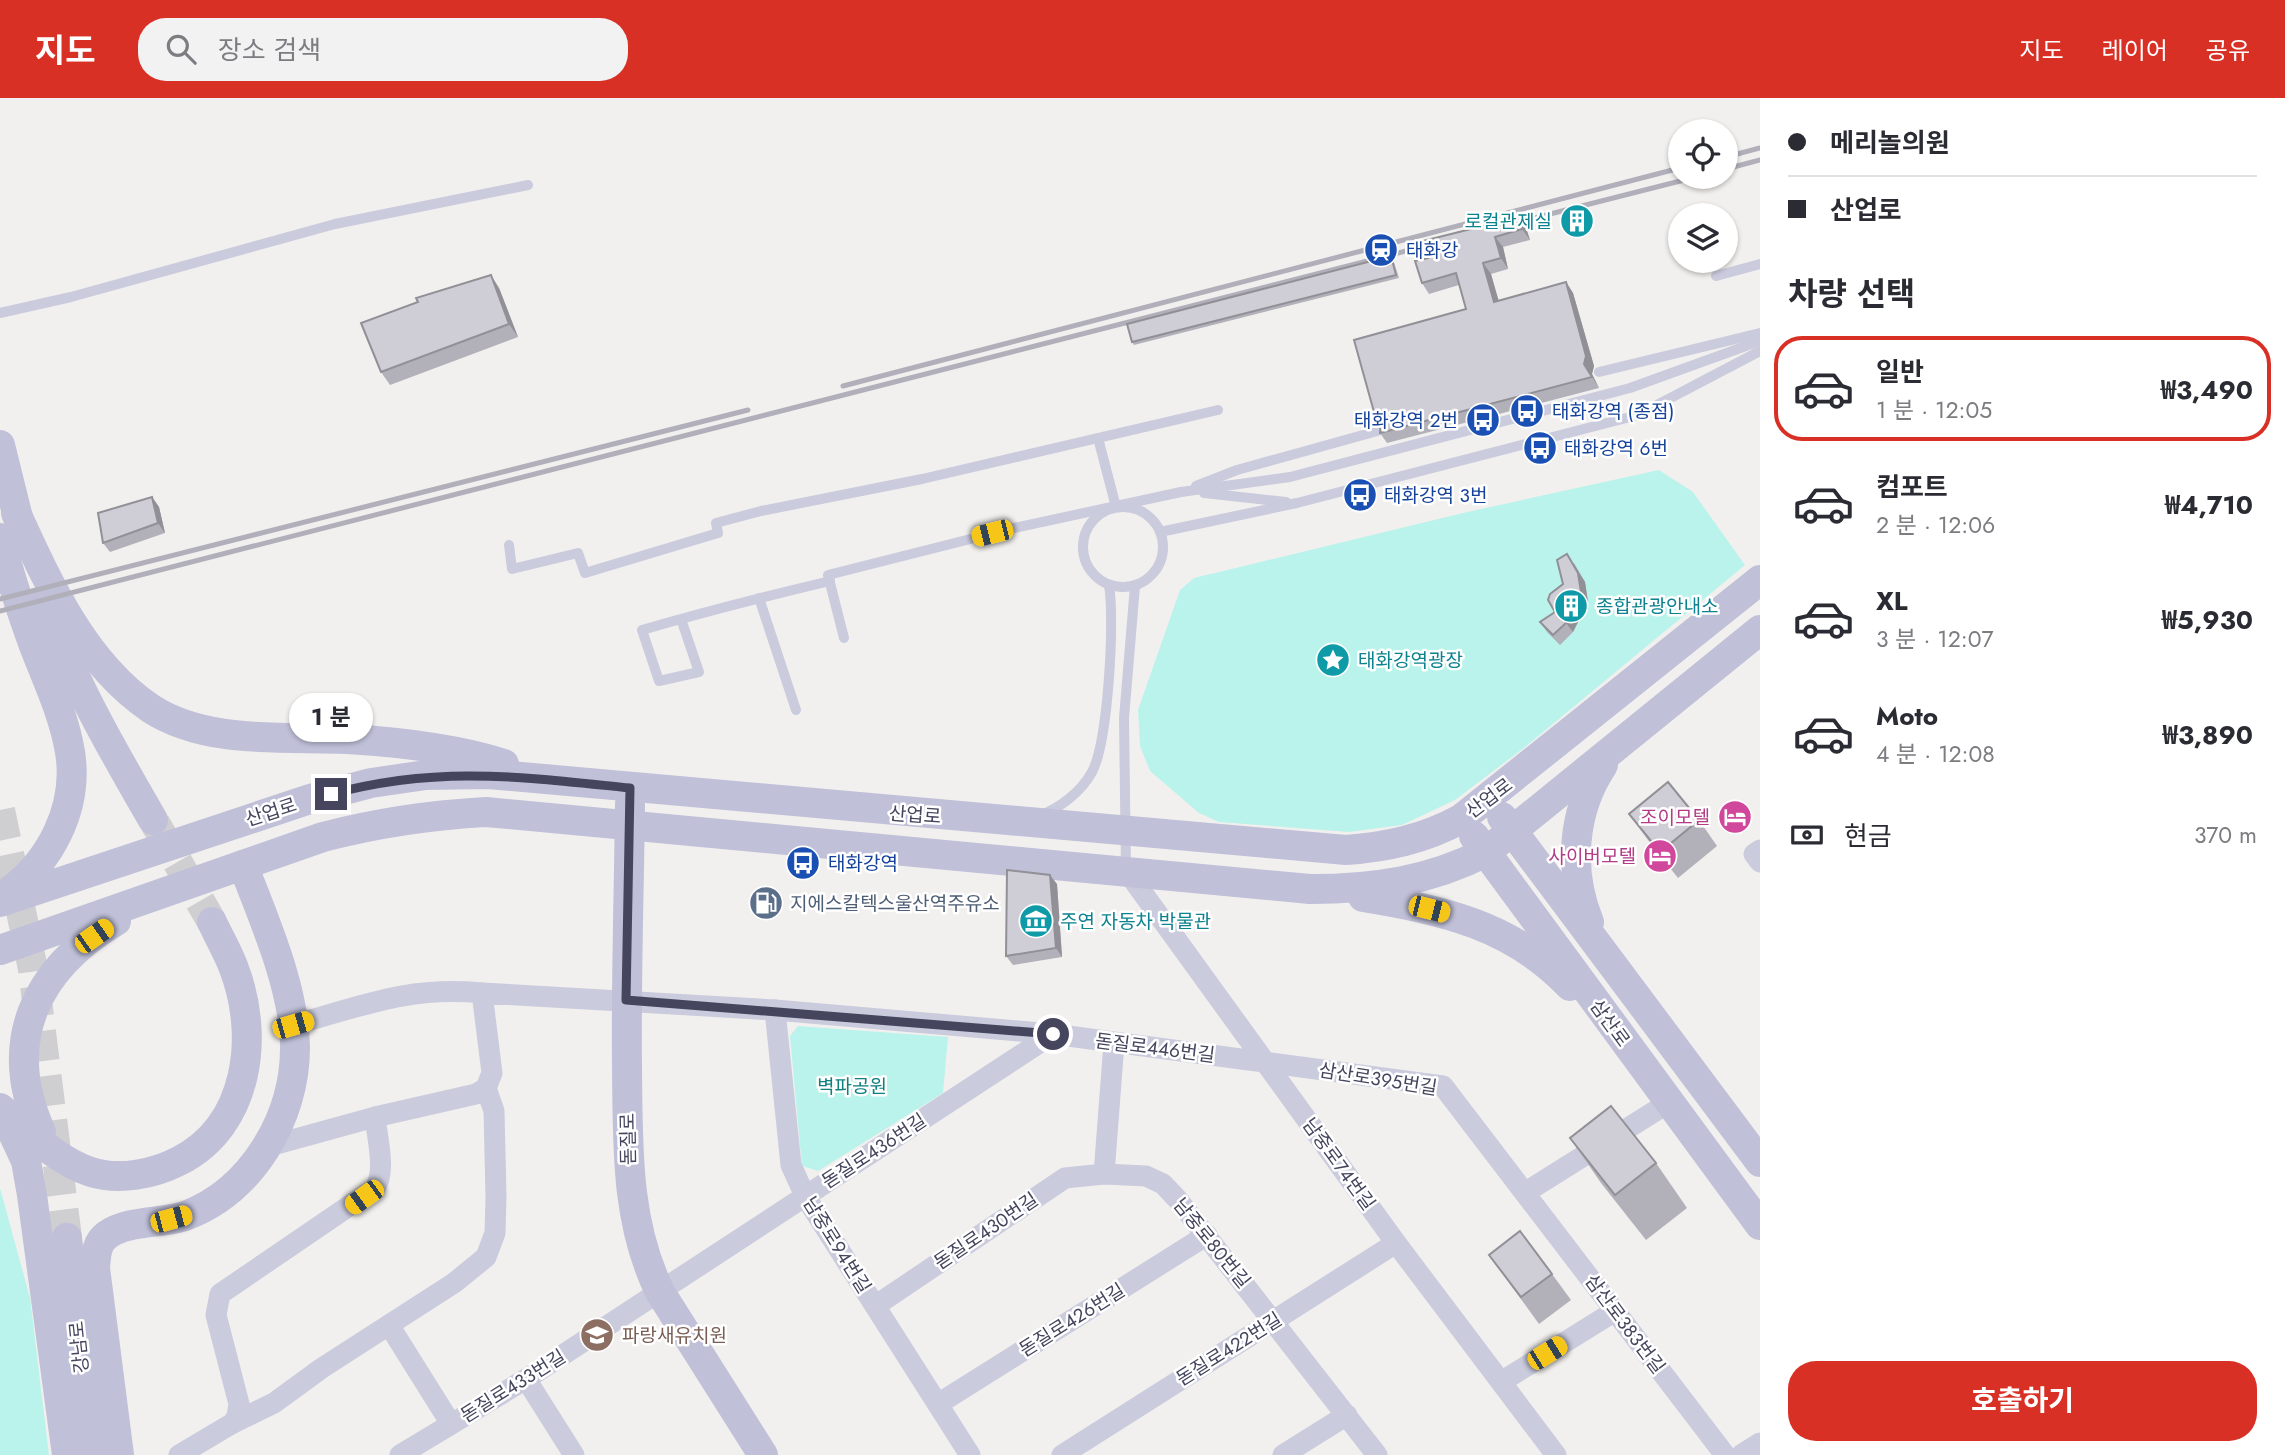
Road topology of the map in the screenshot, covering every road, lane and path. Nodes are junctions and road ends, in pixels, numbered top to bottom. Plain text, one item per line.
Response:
1 (528, 185) dead end
2 (1760, 264) edge
3 (1716, 276) dead end
4 (0, 313) edge
5 (1760, 333) edge
6 (1760, 341) edge
7 (1760, 351) edge
8 (1599, 372) dead end
9 (1218, 410) dead end
10 (1381, 430) edge
11 (1098, 438) junction
12 (0, 445) edge
13 (1181, 492) junction
14 (1297, 503) junction
15 (1116, 507) junction
16 (16, 513) junction
17 (1160, 532) junction
18 (0, 538) edge
19 (509, 545) dead end
20 (1760, 580) edge
21 (830, 581) junction
22 (1109, 585) junction
23 (1135, 586) junction
24 (759, 598) junction
25 (681, 619) junction
26 (1760, 630) edge
27 (844, 638) dead end
28 (796, 710) dead end
29 (1615, 749) junction
30 (551, 780) junction
31 (630, 788) junction
32 (1489, 799) junction
33 (1461, 819) junction
34 (153, 820) tunnel mouth
35 (1023, 821) junction
36 (630, 825) junction
37 (1125, 830) junction
38 (1514, 832) junction
39 (1486, 852) junction
40 (243, 864) junction
41 (1126, 870) junction
42 (1310, 888) junction
43 (174, 889) junction
44 (0, 900) edge
45 (212, 922) tunnel mouth
46 (0, 950) edge
47 (1605, 954) junction
48 (482, 993) junction
49 (626, 1000) junction
50 (775, 1010) junction
51 (293, 1025) junction
52 (1053, 1034) junction
53 (1114, 1043) junction
54 (1628, 1047) junction
55 (1266, 1062) junction
56 (486, 1088) junction
57 (1668, 1103) junction
58 (0, 1108) edge
59 (375, 1117) junction
60 (266, 1147) junction
61 (1757, 1153) edge
62 (67, 1160) junction
63 (1104, 1174) junction
64 (1526, 1192) junction
65 (805, 1196) junction
66 (1760, 1226) edge
67 (1207, 1235) junction
68 (67, 1238) tunnel mouth
69 (1396, 1243) junction
70 (660, 1292) junction
71 (875, 1306) junction
72 (1615, 1311) junction
73 (1274, 1321) junction
74 (389, 1325) junction
75 (526, 1378) junction
76 (1502, 1382) junction
77 (938, 1404) junction
78 (1347, 1415) junction
79 (233, 1423) junction
80 (451, 1424) junction
81 (1760, 1443) edge
82 (206, 1449) edge
83 (66, 1455) edge
84 (91, 1455) edge
85 (119, 1455) edge
86 (179, 1455) edge
87 (400, 1455) edge
88 (574, 1455) edge
89 (763, 1455) edge
90 (970, 1455) edge
91 (1062, 1455) edge
92 (1283, 1455) edge
93 (1377, 1455) edge
94 (1556, 1455) edge
95 (1725, 1455) edge
96 (1741, 1455) edge

1 - 4 lane
2 - 3 lane
5 - 8 lane
6 - 13 lane
7 - 14 lane
9 - 11 lane
10 - 13 lane
11 - 15 lane
11 - 19 lane
12 - 16 main road
13 - 14 lane
13 - 15 lane
14 - 17 lane
15 - 17 lane
15 - 21 lane
15 - 22 lane
16 - 30 main road
16 - 34 main road
17 - 23 lane
18 - 44 main road
20 - 32 main road, 산업로
21 - 24 lane
21 - 27 lane
22 - 23 lane
22 - 35 lane
23 - 37 lane
24 - 25 lane
24 - 28 lane
25 - 25 lane
26 - 29 main road, 산업로
29 - 38 main road, 산업로
29 - 47 main road
30 - 31 main road, 산업로
30 - 44 main road, 산업로
31 - 35 main road, 산업로
31 - 36 main road, 돋질로
32 - 33 main road, 산업로
32 - 38 main road, 삼산로
33 - 37 main road, 산업로
33 - 39 main road, 삼산로
35 - 37 main road, 산업로
36 - 40 main road, 산업로
36 - 41 main road, 산업로
36 - 49 main road, 돋질로
37 - 41 lane
38 - 39 main road, 산업로
38 - 47 main road, 삼산로
39 - 42 main road, 산업로
39 - 54 main road, 삼산로
40 - 43 main road, 산업로
40 - 51 main road
41 - 42 main road, 산업로
41 - 55 street, 남중로74번길
42 - 54 main road
43 - 46 main road, 산업로
43 - 62 main road
45 - 62 main road
47 - 61 main road, 삼산로
48 - 49 street, 돋질로446번길
48 - 51 street, 돋질로446번길
48 - 56 street
49 - 50 street, 돋질로446번길
49 - 70 main road, 돋질로
50 - 52 street, 돋질로446번길
50 - 65 street, 남중로94번길
51 - 60 main road
52 - 53 street, 돋질로446번길
52 - 65 street, 돋질로436번길
53 - 55 street, 돋질로446번길
53 - 63 street
54 - 57 main road, 삼산로
55 - 64 street, 삼산로395번길
55 - 69 street, 남중로74번길
56 - 59 street
56 - 74 street
57 - 64 street
57 - 66 main road, 삼산로
58 - 62 main road
58 - 83 main road
59 - 60 street
59 - 79 street
60 - 85 main road
63 - 67 street, 남중로80번길
63 - 71 street, 돋질로430번길
64 - 72 street, 삼산로383번길
65 - 70 street, 돋질로436번길
65 - 71 street, 남중로94번길
67 - 73 street, 남중로80번길
67 - 77 street, 돋질로426번길
68 - 84 main road, 강남로
69 - 73 street, 돋질로422번길
69 - 76 street, 남중로74번길
70 - 75 street, 돋질로433번길
70 - 89 main road, 돋질로
71 - 77 street, 남중로94번길
72 - 76 street
72 - 95 street, 삼산로383번길
73 - 78 street, 남중로80번길
73 - 91 street, 돋질로422번길
74 - 79 street
74 - 80 street
75 - 80 street, 돋질로433번길
75 - 88 street
76 - 94 street, 남중로74번길
77 - 90 street, 남중로94번길
78 - 92 street
78 - 93 street, 남중로80번길
79 - 82 street
80 - 87 street, 돋질로433번길
81 - 96 street
82 - 86 street

